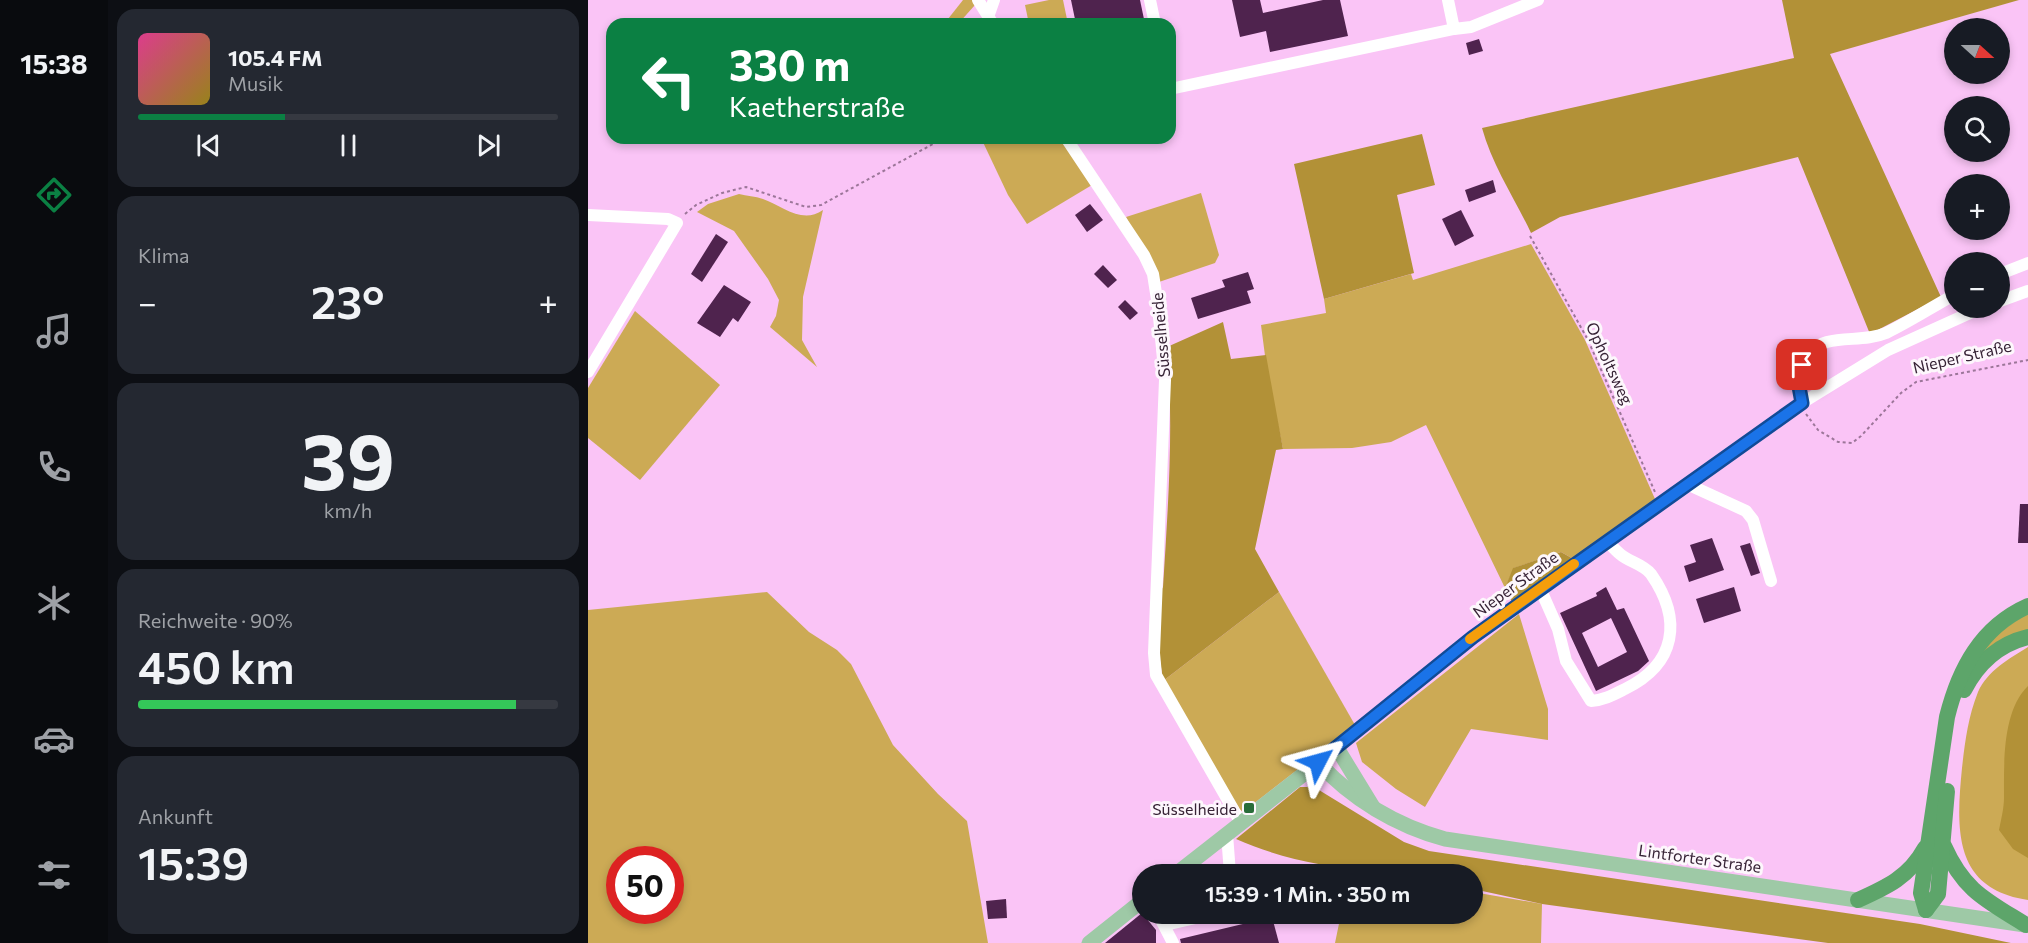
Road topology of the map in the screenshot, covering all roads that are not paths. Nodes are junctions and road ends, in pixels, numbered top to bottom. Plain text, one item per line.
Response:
1 (978, 0) edge
2 (994, 0) edge
3 (1150, 0) edge
4 (1448, 0) edge
5 (1538, 0) edge
6 (990, 18) edge
7 (991, 18) edge
8 (1154, 18) edge
9 (1454, 29) junction
10 (1176, 88) edge
11 (1070, 144) edge
12 (588, 215) edge
13 (2028, 263) edge
14 (2010, 270) edge
15 (2028, 291) edge
16 (2010, 297) edge
17 (1944, 301) edge
18 (1959, 318) edge
19 (588, 372) edge
20 (1802, 403) junction
21 (1687, 484) junction
22 (1606, 541) junction
23 (1771, 581) dead end
24 (1540, 588) junction
25 (2028, 606) edge
26 (2028, 637) edge
27 (1337, 748) junction
28 (1318, 762) junction
29 (1373, 807) junction
30 (1240, 823) junction
31 (1227, 834) junction
32 (1937, 842) junction
33 (1189, 864) edge
34 (1229, 864) edge
35 (1858, 900) junction
36 (1132, 909) edge
37 (1926, 910) junction
38 (1169, 924) edge
39 (1165, 925) joint
40 (2027, 926) edge
41 (1089, 943) edge
42 (1173, 943) edge

1 - 6 street
2 - 7 street
3 - 8 street
4 - 9 street
5 - 9 street
9 - 10 street
11 - 30 street, Süsselheide
12 - 19 street
13 - 14 street
15 - 16 street
17 - 20 street
18 - 20 street, Nieper Straße
20 - 21 street, Nieper Straße
21 - 22 street, Nieper Straße
21 - 23 street
22 - 24 street, Nieper Straße
22 - 24 street
24 - 27 street, Nieper Straße
25 - 32 highway
26 - 32 highway
27 - 28 main road, Nieper Straße
27 - 29 main road
28 - 29 main road, Lintforter Straße
28 - 30 main road, Nieper Straße
29 - 35 main road, Lintforter Straße
30 - 31 main road, Nieper Straße
31 - 33 main road, Nieper Straße
31 - 34 street
32 - 35 highway
32 - 37 highway
32 - 40 highway
35 - 37 main road, Lintforter Straße
36 - 41 main road
37 - 40 main road, Lintforter Straße
38 - 39 street
39 - 42 street

